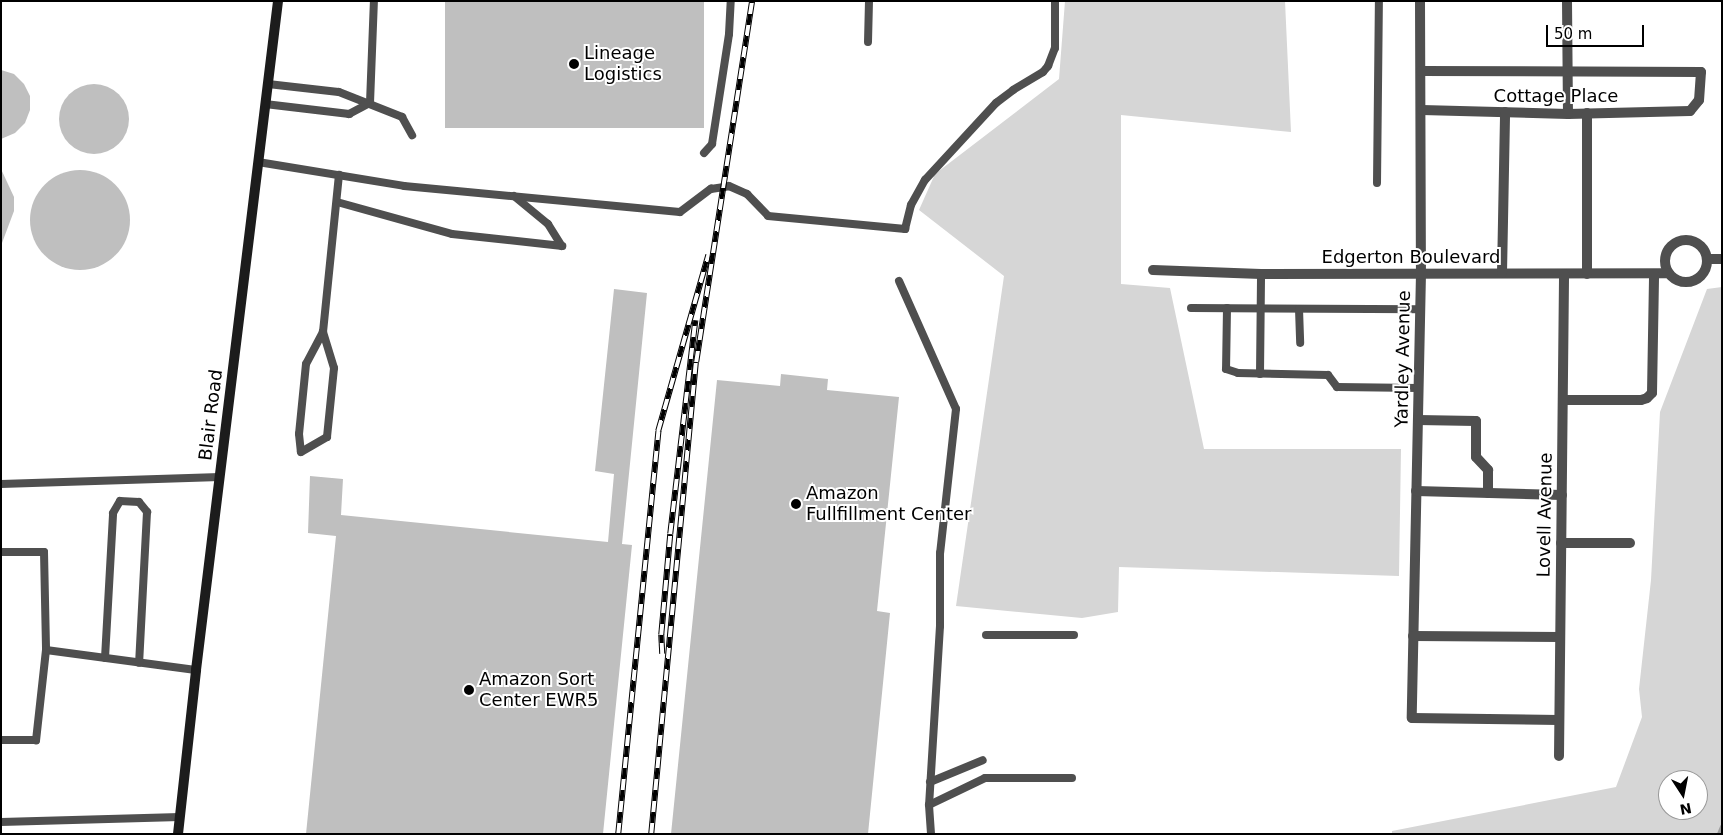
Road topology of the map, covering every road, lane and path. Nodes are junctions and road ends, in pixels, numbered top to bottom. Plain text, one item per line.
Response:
1 (278, 1) edge
2 (374, 1) edge
3 (730, 1) edge
4 (869, 1) edge
5 (1055, 1) edge
6 (1379, 1) edge
7 (1420, 1) edge
8 (1567, 1) edge
9 (868, 42) dead end
10 (1422, 71) junction
11 (1568, 73) junction
12 (268, 84) junction
13 (370, 103) junction
14 (265, 104) junction
15 (1422, 110) junction
16 (1504, 112) junction
17 (1587, 113) junction
18 (1568, 114) junction
19 (412, 136) dead end
20 (704, 153) dead end
21 (258, 162) junction
22 (339, 175) junction
23 (1377, 183) dead end
24 (514, 196) junction
25 (337, 202) junction
26 (1707, 259) junction
27 (1722, 259) edge
28 (1153, 270) dead end
29 (1421, 273) junction
30 (1502, 273) junction
31 (1669, 273) junction
32 (1261, 274) junction
33 (1564, 274) junction
34 (1587, 274) junction
35 (1654, 274) junction
36 (898, 281) dead end
37 (1191, 308) dead end
38 (1226, 308) junction
39 (1261, 309) junction
40 (1299, 309) junction
41 (1420, 310) junction
42 (323, 332) junction
43 (1300, 344) dead end
44 (1260, 374) junction
45 (1418, 388) junction
46 (1563, 400) junction
47 (1418, 420) junction
48 (220, 477) junction
49 (1, 484) edge
50 (1416, 491) junction
51 (1488, 493) junction
52 (1562, 495) junction
53 (1561, 543) junction
54 (1630, 543) dead end
55 (1, 552) edge
56 (986, 635) dead end
57 (1074, 635) dead end
58 (1413, 636) junction
59 (1560, 637) junction
60 (46, 650) junction
61 (105, 658) junction
62 (139, 662) junction
63 (196, 670) junction
64 (1559, 720) junction
65 (1, 740) edge
66 (1559, 756) dead end
67 (983, 760) dead end
68 (1072, 778) dead end
69 (930, 782) junction
70 (929, 805) junction
71 (180, 817) junction
72 (1, 822) edge
73 (178, 834) edge
74 (931, 834) edge

1 - 12 street, Blair Road
2 - 13 lane
3 - 20 lane
4 - 9 lane
5 - 24 lane
6 - 23 lane
7 - 10 street, Yardley Avenue
8 - 11 street
10 - 11 street
10 - 15 street, Yardley Avenue
11 - 17 street, Cottage Place
11 - 18 street
12 - 13 lane
12 - 14 street, Blair Road
13 - 14 lane
13 - 19 lane
14 - 21 street, Blair Road
15 - 16 street, Cottage Place
15 - 29 street, Yardley Avenue
16 - 18 street, Cottage Place
16 - 30 street
17 - 18 street, Cottage Place
17 - 34 street
21 - 22 lane
21 - 48 street, Blair Road
22 - 24 lane
22 - 25 lane
24 - 25 lane
25 - 42 lane
26 - 27 street
26 - 31 street
26 - 31 street
28 - 32 street, Edgerton Boulevard
29 - 30 street, Edgerton Boulevard
29 - 32 street, Edgerton Boulevard
29 - 41 street, Yardley Avenue
30 - 33 street, Edgerton Boulevard
31 - 35 street, Edgerton Boulevard
32 - 39 lane
33 - 34 street, Edgerton Boulevard
33 - 46 street, Lovell Avenue
34 - 35 street, Edgerton Boulevard
35 - 46 street
36 - 69 lane
37 - 38 lane
38 - 39 lane
38 - 44 lane
39 - 40 lane
39 - 44 lane
40 - 41 lane
40 - 43 lane
41 - 45 street, Yardley Avenue
42 - 42 lane
44 - 45 lane
45 - 47 street, Yardley Avenue
46 - 52 street, Lovell Avenue
47 - 50 street, Yardley Avenue
47 - 51 street
48 - 49 lane
48 - 63 street, Blair Road
50 - 51 street
50 - 58 street, Yardley Avenue
51 - 52 street
52 - 53 street, Lovell Avenue
53 - 54 street
53 - 59 street, Lovell Avenue
55 - 60 lane
56 - 57 lane
58 - 59 street
58 - 64 street, Yardley Avenue
59 - 64 street, Lovell Avenue
60 - 61 lane
60 - 65 lane
61 - 62 lane
61 - 62 lane
62 - 63 lane
63 - 71 street, Blair Road
64 - 66 street, Lovell Avenue
67 - 69 lane
68 - 70 lane
69 - 70 lane
70 - 74 lane
71 - 72 lane
71 - 73 street, Blair Road

